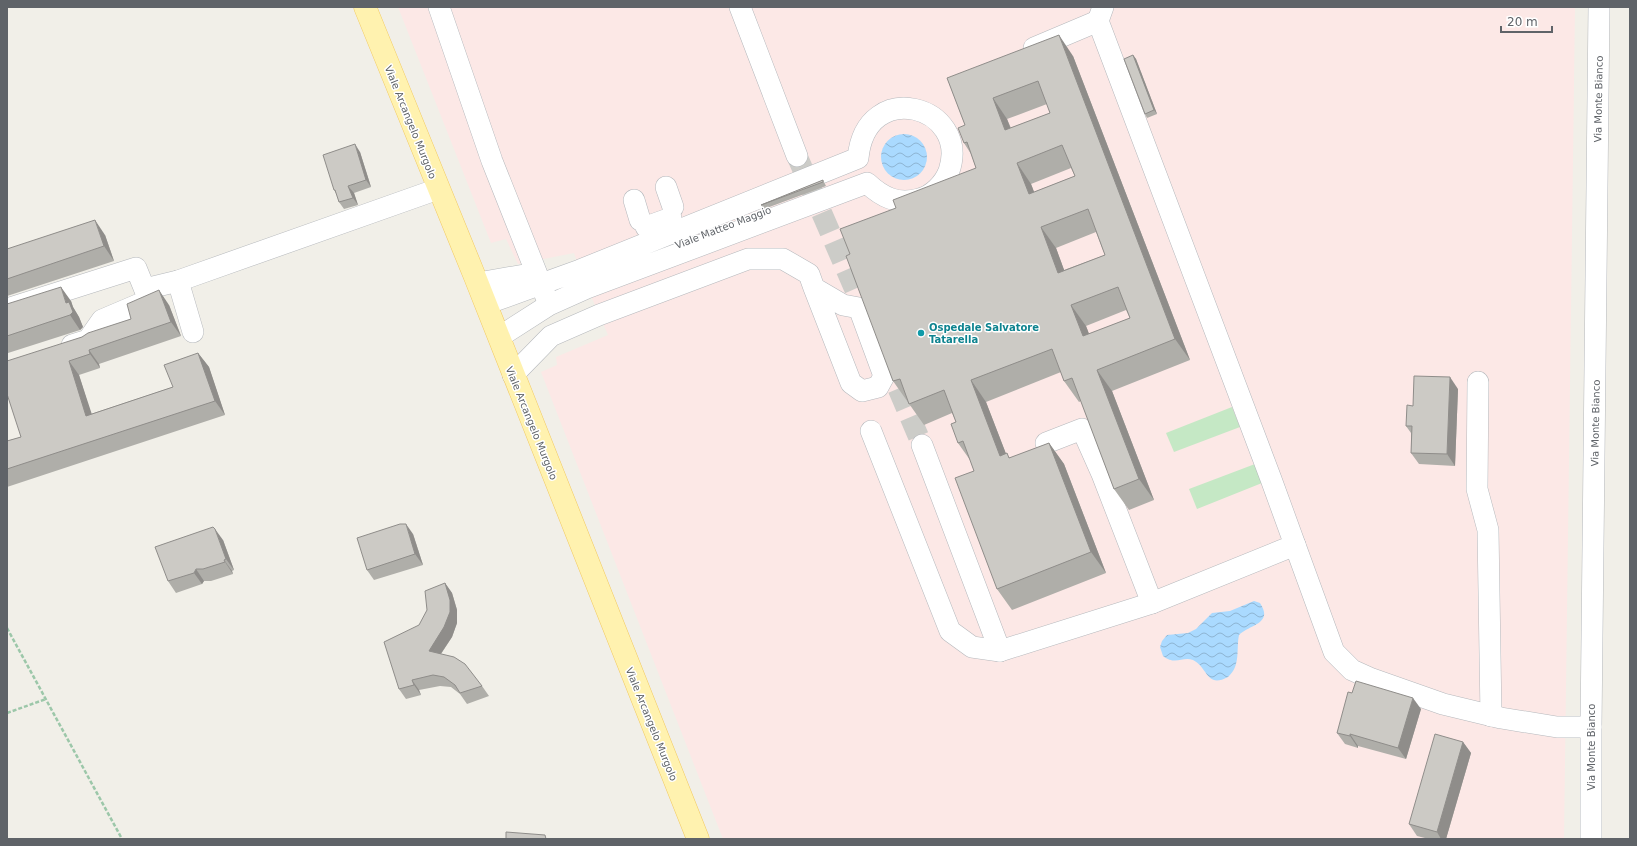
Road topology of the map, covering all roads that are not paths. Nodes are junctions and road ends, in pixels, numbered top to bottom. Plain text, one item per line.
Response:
1 (365, 7) edge
2 (439, 7) edge
3 (740, 7) edge
4 (1599, 7) edge
5 (1100, 14) edge
6 (1014, 57) edge
7 (797, 156) tunnel mouth
8 (862, 174) dead end
9 (666, 187) dead end
10 (438, 189) junction
11 (634, 200) dead end
12 (669, 227) junction
13 (538, 279) junction
14 (584, 280) dead end
15 (178, 281) junction
16 (478, 283) junction
17 (814, 288) junction
18 (145, 289) junction
19 (486, 304) junction
20 (549, 305) junction
21 (7, 309) edge
22 (561, 331) junction
23 (193, 332) dead end
24 (499, 337) junction
25 (51, 352) edge
26 (513, 375) junction
27 (1478, 382) dead end
28 (871, 431) dead end
29 (1046, 443) edge
30 (922, 445) tunnel mouth
31 (1295, 545) junction
32 (1152, 603) junction
33 (1000, 651) junction
34 (1491, 716) junction
35 (1591, 727) junction
36 (698, 839) edge
37 (1591, 839) edge

1 - 10 main road, Viale Arcangelo Murgolo
2 - 13 street
3 - 7 street
4 - 35 street, Via Monte Bianco
5 - 6 street
5 - 31 street
8 - 12 street, Viale Matteo Maggio
9 - 12 street
10 - 15 street
10 - 16 main road, Viale Arcangelo Murgolo
11 - 12 street
12 - 13 street
12 - 14 street, Viale Matteo Maggio
12 - 20 street
13 - 16 street
13 - 19 street
13 - 20 street
15 - 18 street
15 - 23 street
16 - 19 main road, Viale Arcangelo Murgolo
17 - 17 street
17 - 22 street
18 - 21 street
18 - 25 street
19 - 24 main road, Viale Arcangelo Murgolo
20 - 22 street
20 - 24 street
22 - 26 street
24 - 26 main road, Viale Arcangelo Murgolo
26 - 36 main road, Viale Arcangelo Murgolo
27 - 34 street
28 - 33 street
29 - 32 street
30 - 33 street
31 - 32 street
31 - 34 street
32 - 33 street
34 - 35 street
35 - 37 street, Via Monte Bianco

